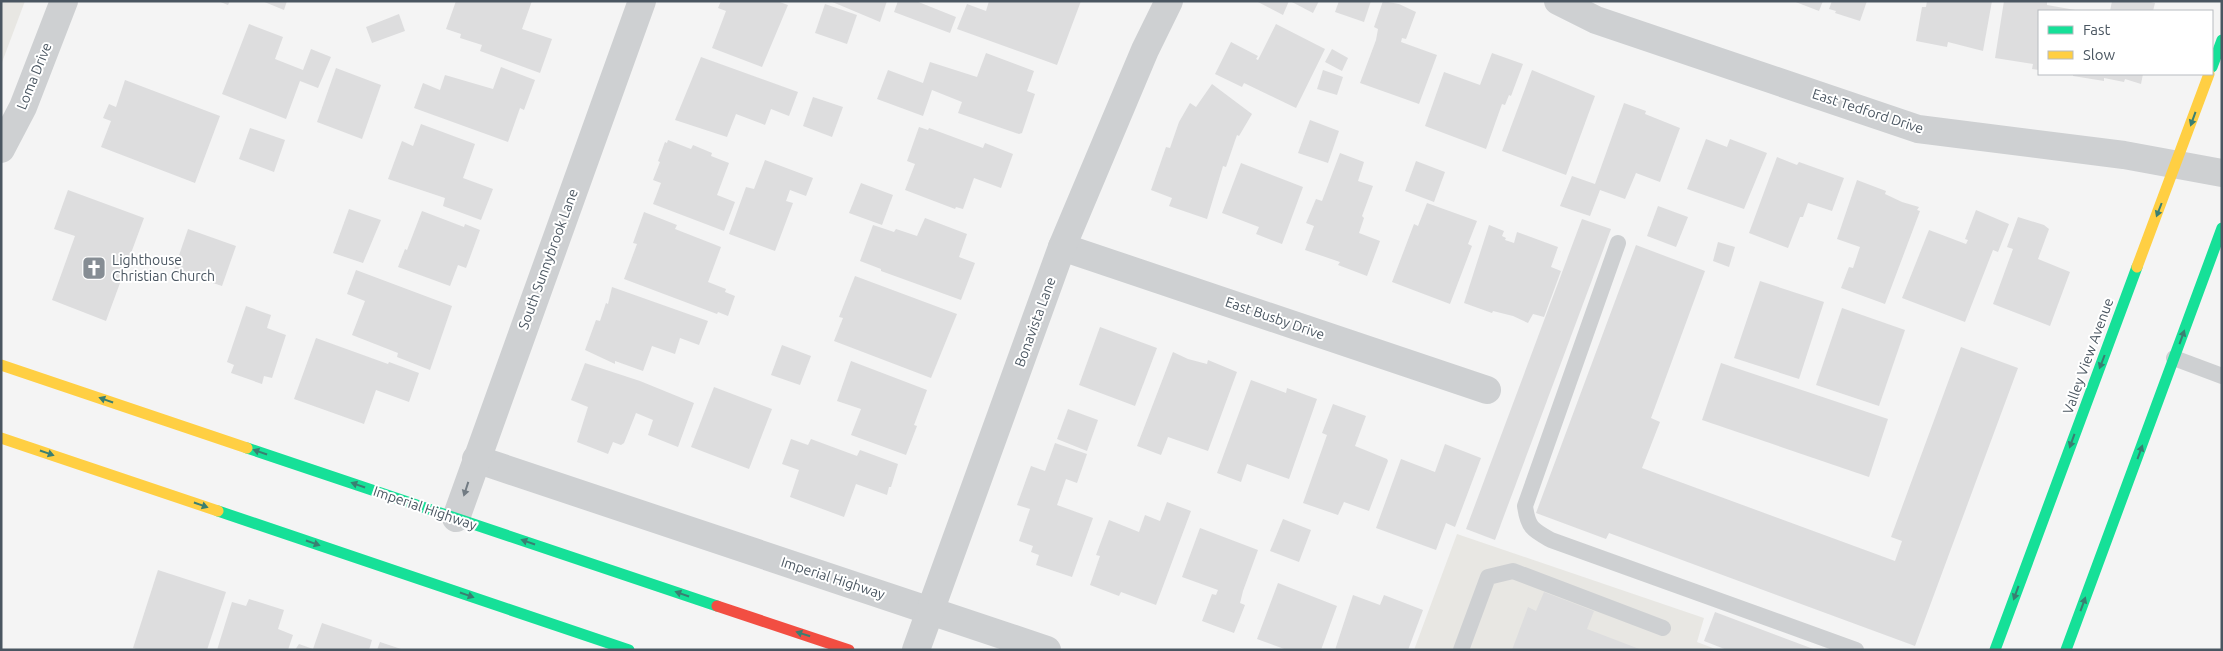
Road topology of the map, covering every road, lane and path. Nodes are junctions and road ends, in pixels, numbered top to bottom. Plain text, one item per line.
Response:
1 (64, 1) edge
2 (642, 1) edge
3 (1169, 1) edge
4 (1558, 1) edge
5 (1600, 11) edge
6 (2222, 40) edge
7 (2213, 64) edge
8 (2209, 75) edge
9 (1, 149) edge
10 (2176, 164) junction
11 (2222, 173) edge
12 (2222, 228) edge
13 (1618, 243) dead end
14 (1062, 247) junction
15 (2174, 358) junction
16 (1, 365) edge
17 (2222, 376) edge
18 (1488, 390) dead end
19 (1, 438) edge
20 (476, 459) junction
21 (456, 518) junction
22 (930, 611) junction
23 (1663, 628) dead end
24 (628, 650) edge
25 (849, 650) edge
26 (916, 650) edge
27 (1047, 650) edge
28 (1461, 650) edge
29 (1856, 650) edge
30 (1995, 650) edge
31 (2066, 650) edge

1 - 9 street, Loma Drive
2 - 20 street, South Sunnybrook Lane
3 - 14 street, Bonavista Lane
4 - 5 street, East Tedford Drive
5 - 10 street, East Tedford Drive
6 - 7 main road
8 -> 10 main road, Valley View Avenue
10 - 11 street, East Tedford Drive
10 -> 30 main road, Valley View Avenue
15 -> 12 main road
13 - 29 lane
14 - 18 street, East Busby Drive
14 - 22 street, Bonavista Lane
15 - 17 lane
31 -> 15 main road
21 -> 16 main road, Imperial Highway
19 -> 24 main road
20 -> 21 street, South Sunnybrook Lane
20 - 22 street, Imperial Highway
25 -> 21 main road, Imperial Highway
22 - 26 street, Bonavista Lane
22 - 27 street, Imperial Highway
23 - 28 lane

